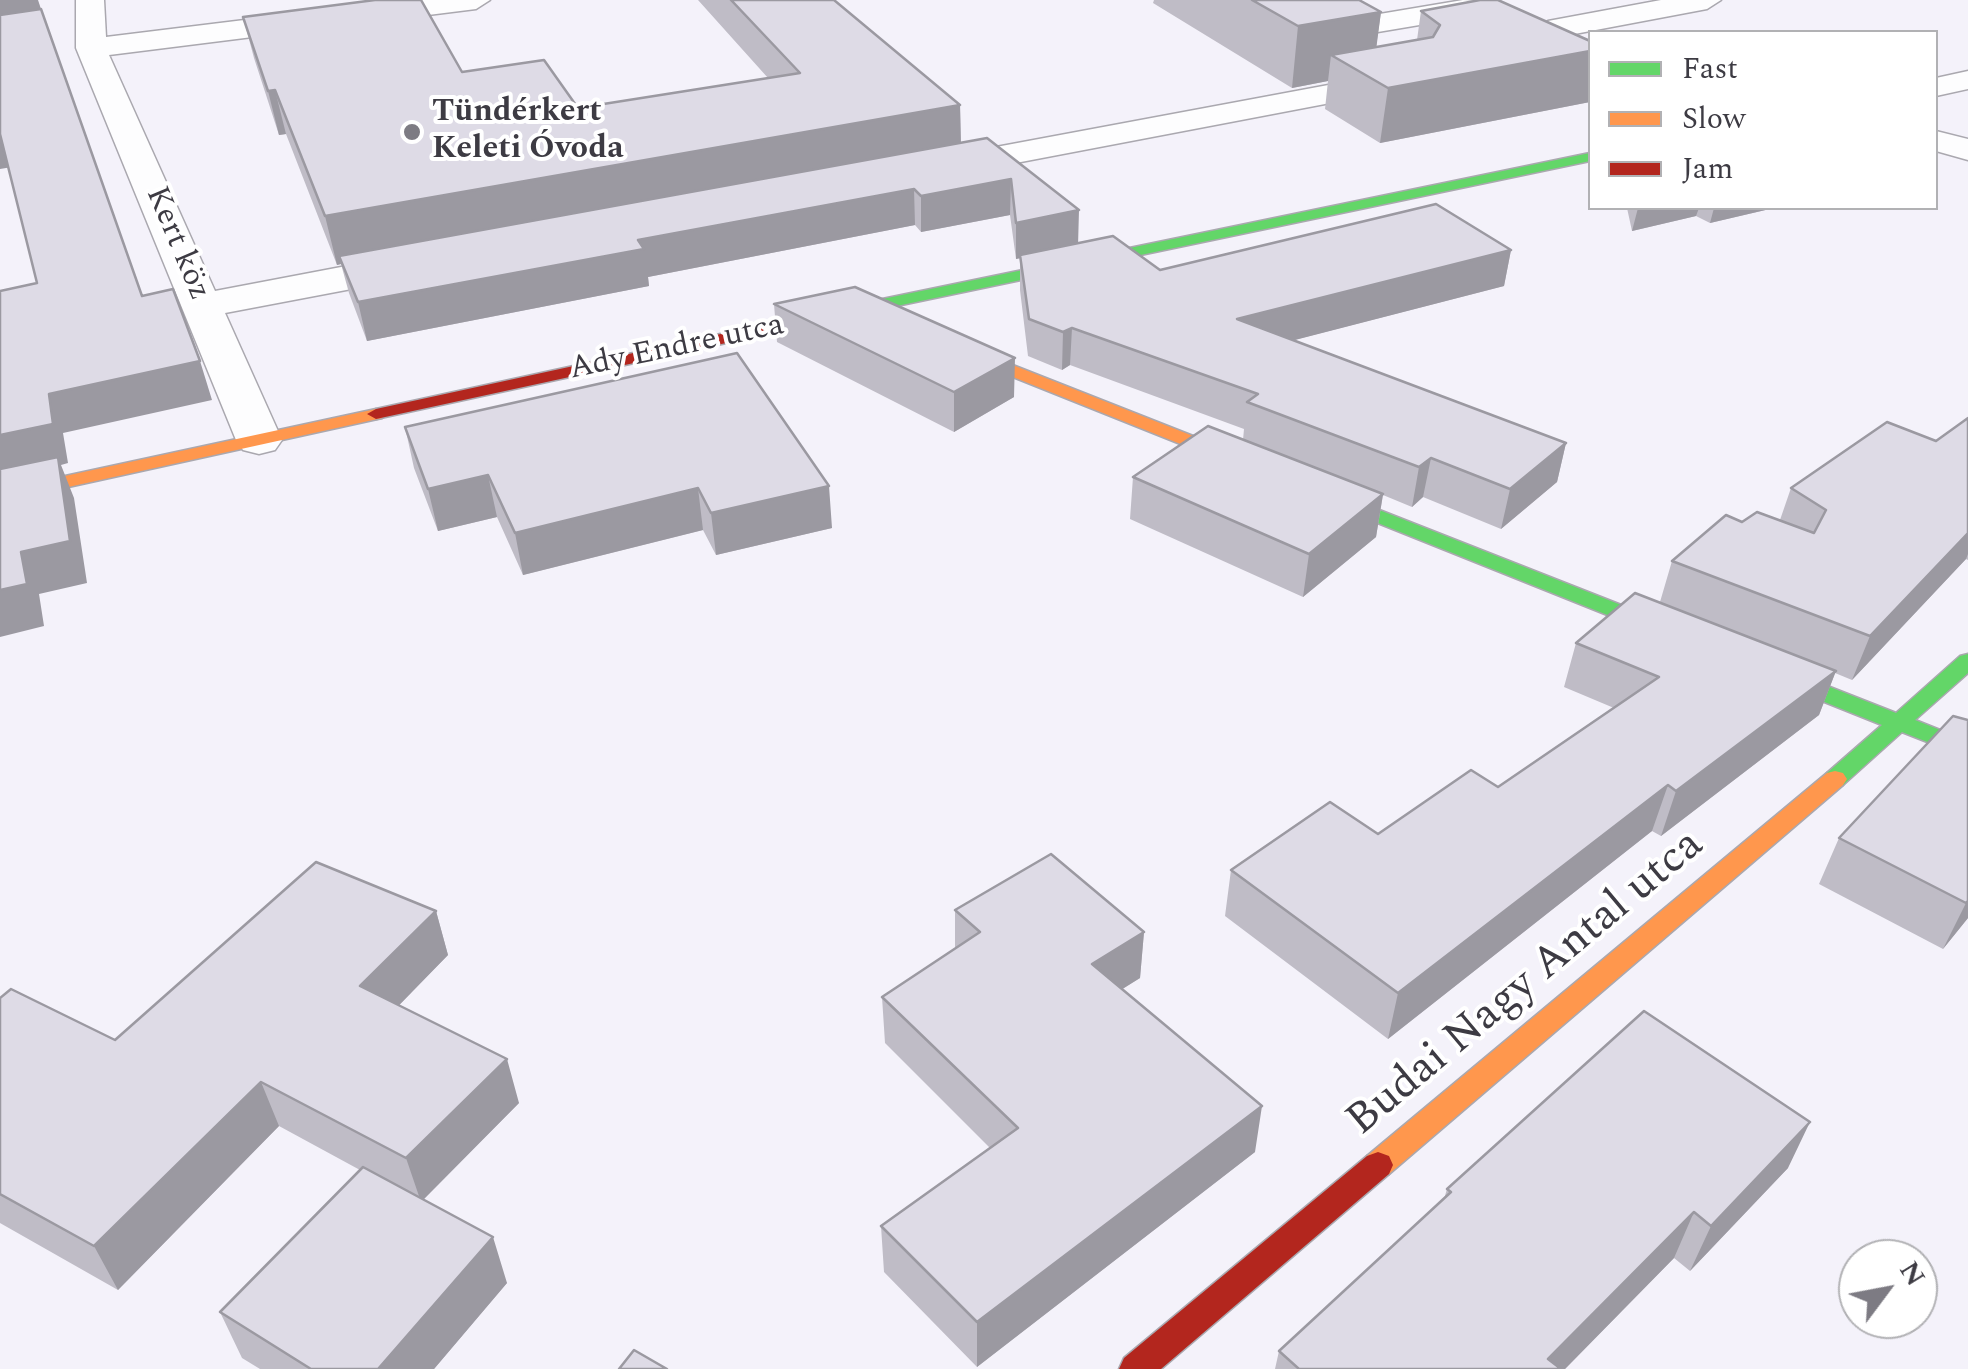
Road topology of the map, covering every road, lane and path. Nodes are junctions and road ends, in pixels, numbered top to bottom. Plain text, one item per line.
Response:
1 (476, 0) edge
2 (1707, 0) edge
3 (1460, 4) edge
4 (82, 23) edge
5 (1548, 30) junction
6 (1588, 41) edge
7 (1968, 80) edge
8 (1938, 87) edge
9 (1938, 142) edge
10 (1968, 150) edge
11 (1588, 157) edge
12 (900, 174) edge
13 (454, 258) edge
14 (202, 304) junction
15 (928, 336) edge
16 (259, 440) junction
17 (0, 496) edge
18 (1968, 662) edge
19 (1902, 723) junction
20 (1968, 750) edge
21 (1136, 1369) edge

1 - 4 street, Kert köz
2 - 5 street
3 - 5 street
3 - 12 street
4 - 14 street, Kert köz
5 - 6 street
7 - 8 street
9 - 10 street
11 - 16 street, Ady Endre utca
13 - 14 street
14 - 16 street, Kert köz
15 - 19 street
16 - 17 street, Ady Endre utca
18 - 19 street, Budai Nagy Antal utca
19 - 20 street
19 - 21 street, Budai Nagy Antal utca

